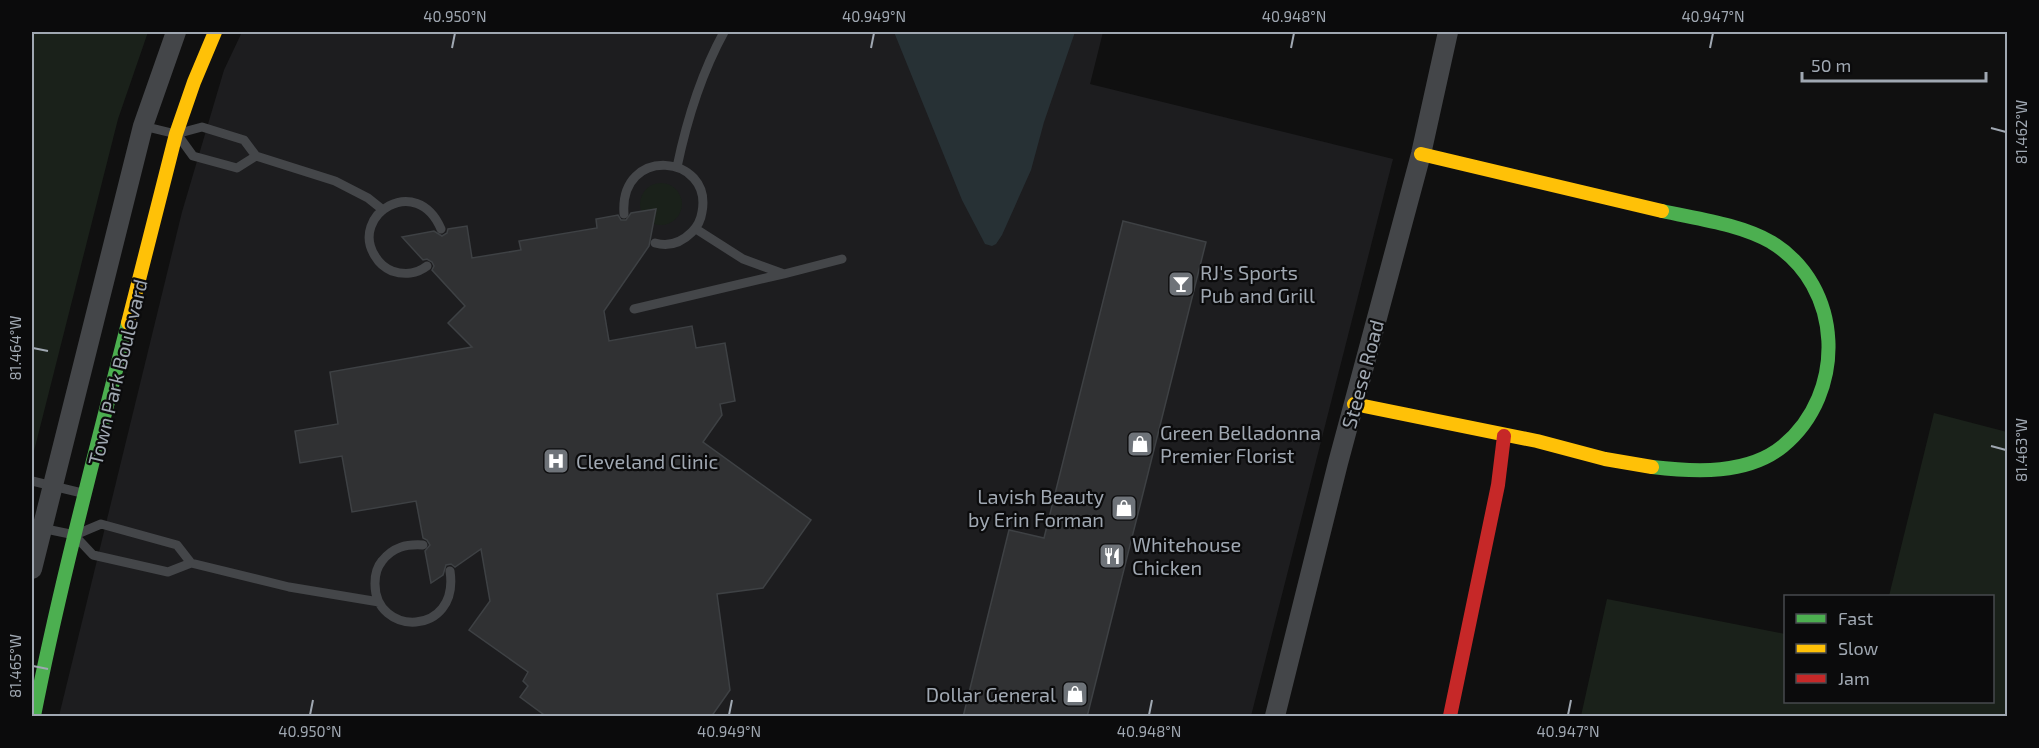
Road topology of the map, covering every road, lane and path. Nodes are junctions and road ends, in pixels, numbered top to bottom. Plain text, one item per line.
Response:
1 (176, 32) edge
2 (215, 32) edge
3 (724, 32) edge
4 (1448, 32) edge
5 (143, 126) junction
6 (176, 134) junction
7 (1422, 154) junction
8 (256, 156) junction
9 (677, 167) junction
10 (383, 210) junction
11 (624, 214) dead end
12 (441, 229) dead end
13 (696, 229) junction
14 (655, 243) dead end
15 (842, 259) dead end
16 (427, 266) dead end
17 (784, 274) junction
18 (634, 309) dead end
19 (1354, 404) junction
20 (1504, 436) junction
21 (32, 481) edge
22 (51, 486) junction
23 (86, 494) junction
24 (41, 528) junction
25 (75, 535) junction
26 (423, 545) dead end
27 (191, 563) junction
28 (32, 569) edge
29 (450, 571) dead end
30 (379, 602) junction
31 (34, 717) edge
32 (1275, 717) edge
33 (1450, 717) edge

1 - 5 street, Town Park Boulevard
2 - 6 street, Town Park Boulevard
3 - 9 lane
4 - 7 street, Steese Road
5 - 6 lane
5 - 22 street, Town Park Boulevard
6 - 8 lane
6 - 8 lane
6 - 23 street, Town Park Boulevard
7 - 19 street, Steese Road
7 - 20 street
8 - 10 lane
9 - 11 lane
9 - 13 lane
10 - 12 lane
10 - 16 lane
13 - 14 lane
13 - 17 lane
15 - 17 lane
17 - 18 lane
19 - 20 street
19 - 32 street, Steese Road
20 - 33 street
21 - 22 lane
22 - 23 lane
22 - 24 street, Town Park Boulevard
23 - 25 street, Town Park Boulevard
24 - 25 lane
24 - 28 street, Town Park Boulevard
25 - 27 lane
25 - 27 lane
25 - 31 street, Town Park Boulevard
26 - 30 lane
27 - 30 lane
29 - 30 lane

